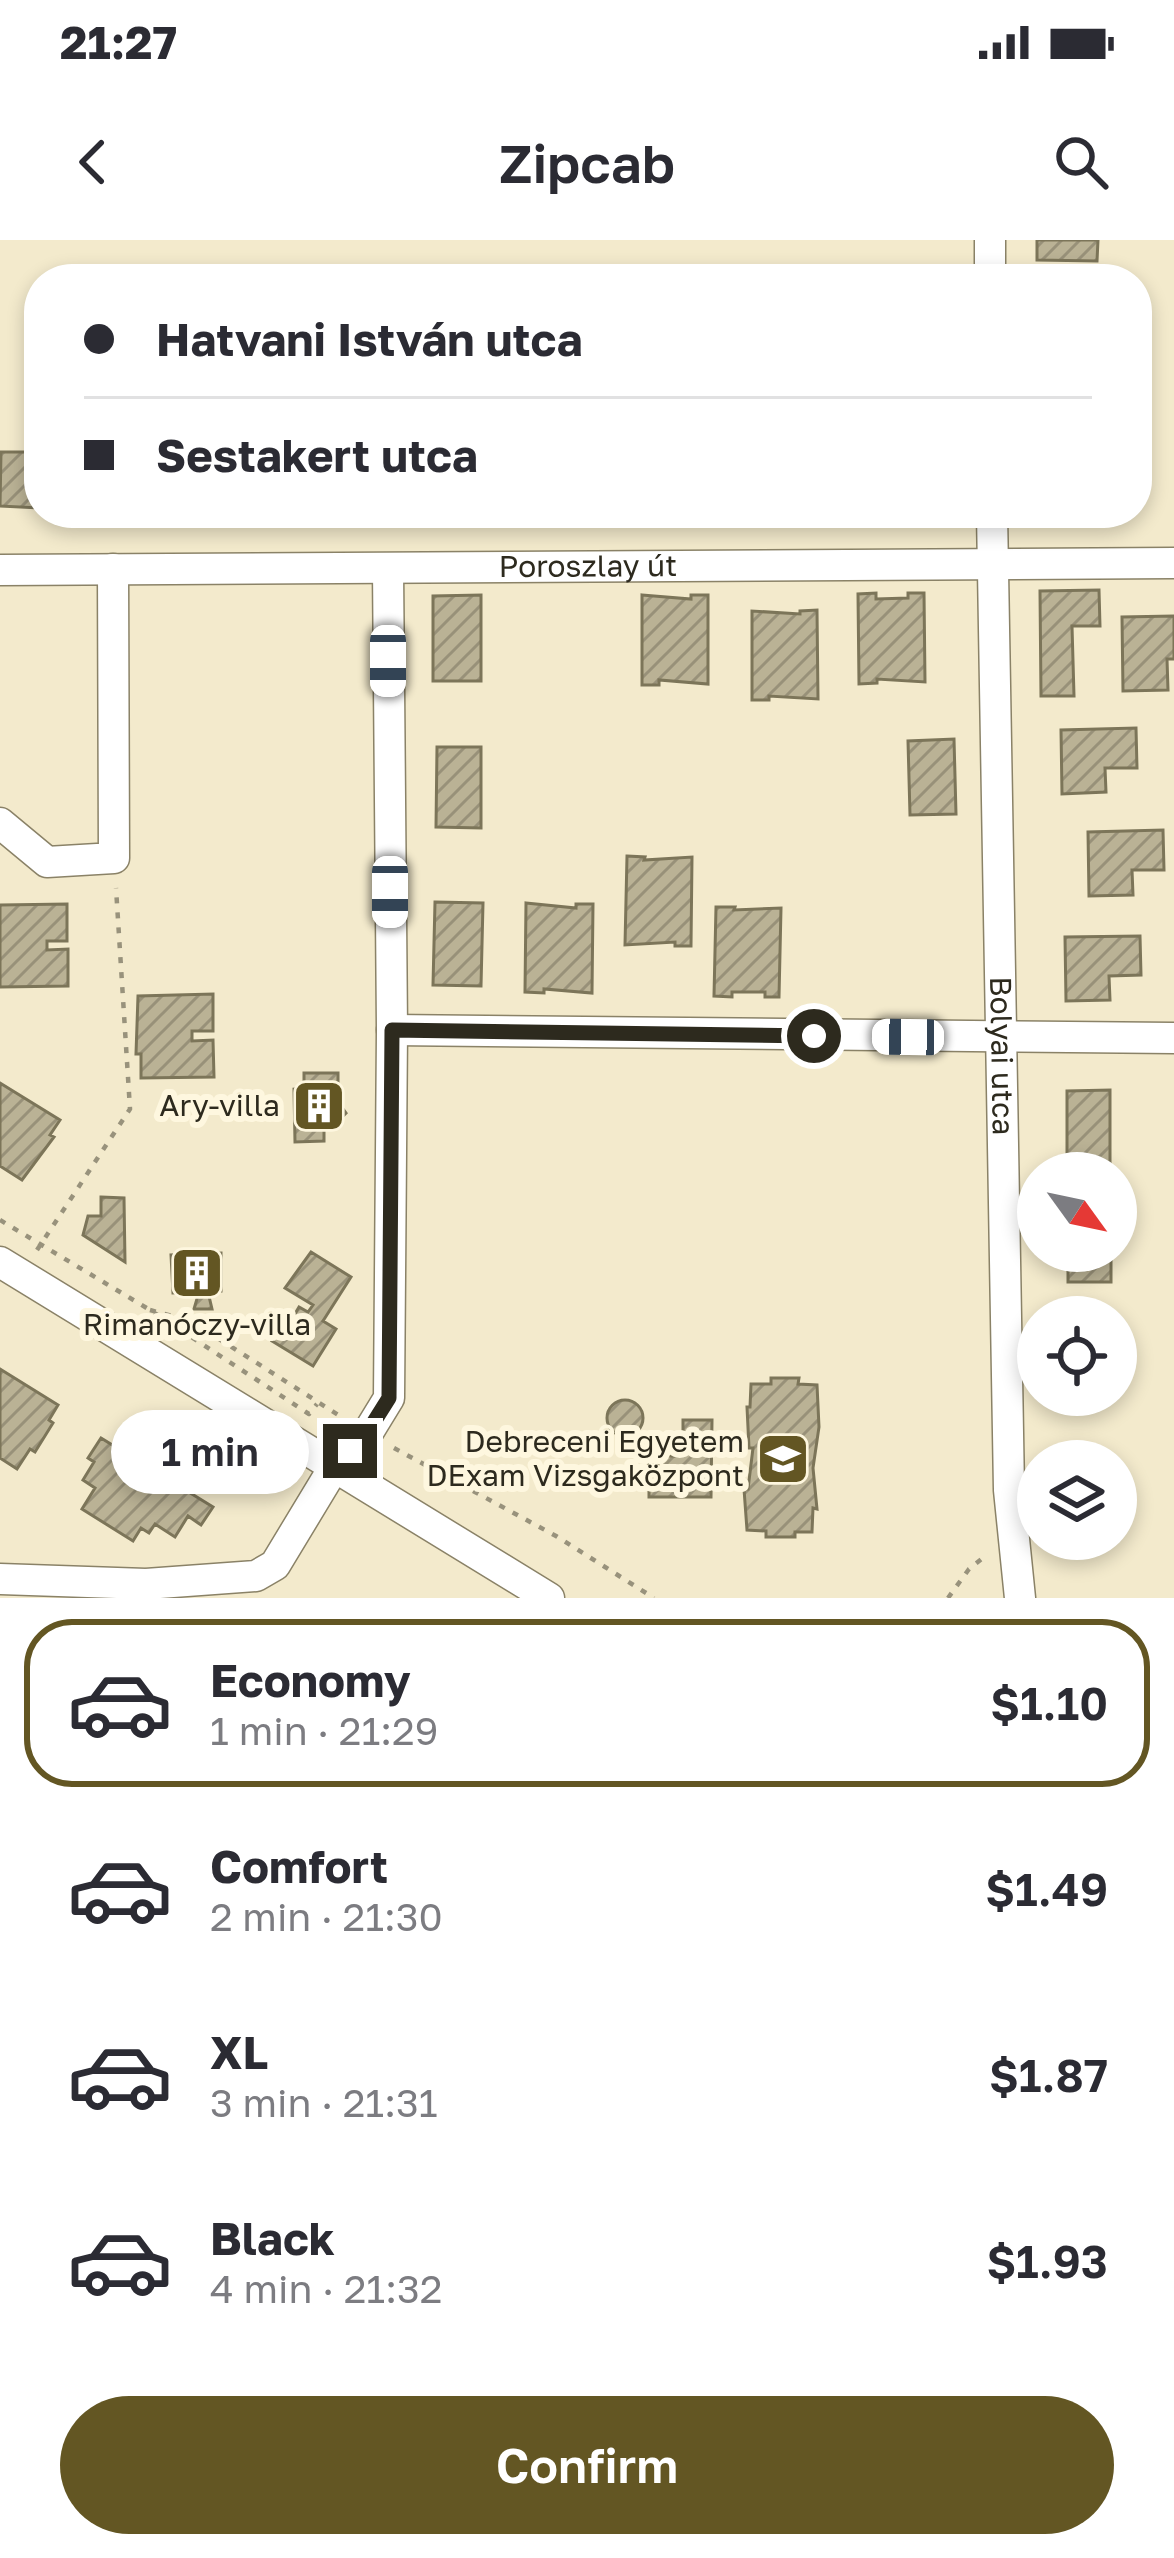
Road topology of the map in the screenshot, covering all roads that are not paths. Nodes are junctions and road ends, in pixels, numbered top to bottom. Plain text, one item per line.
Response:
1 (992, 528) edge
2 (1174, 563) edge
3 (992, 567) junction
4 (113, 569) junction
5 (388, 569) junction
6 (0, 570) edge
7 (0, 823) edge
8 (392, 1030) junction
9 (1002, 1038) junction
10 (1174, 1038) edge
11 (11, 1269) edge
12 (333, 1469) junction
13 (0, 1579) edge
14 (549, 1598) edge
15 (1020, 1598) edge

1 - 3 street, Bolyai utca
2 - 3 street, Poroszlay út
3 - 5 street, Poroszlay út
3 - 9 street, Bolyai utca
4 - 5 street, Poroszlay út
4 - 6 street, Poroszlay út
4 - 7 street
5 - 8 street
8 - 9 street
8 - 12 street
9 - 10 street
9 - 15 street, Bolyai utca
11 - 12 street
12 - 13 street
12 - 14 street

